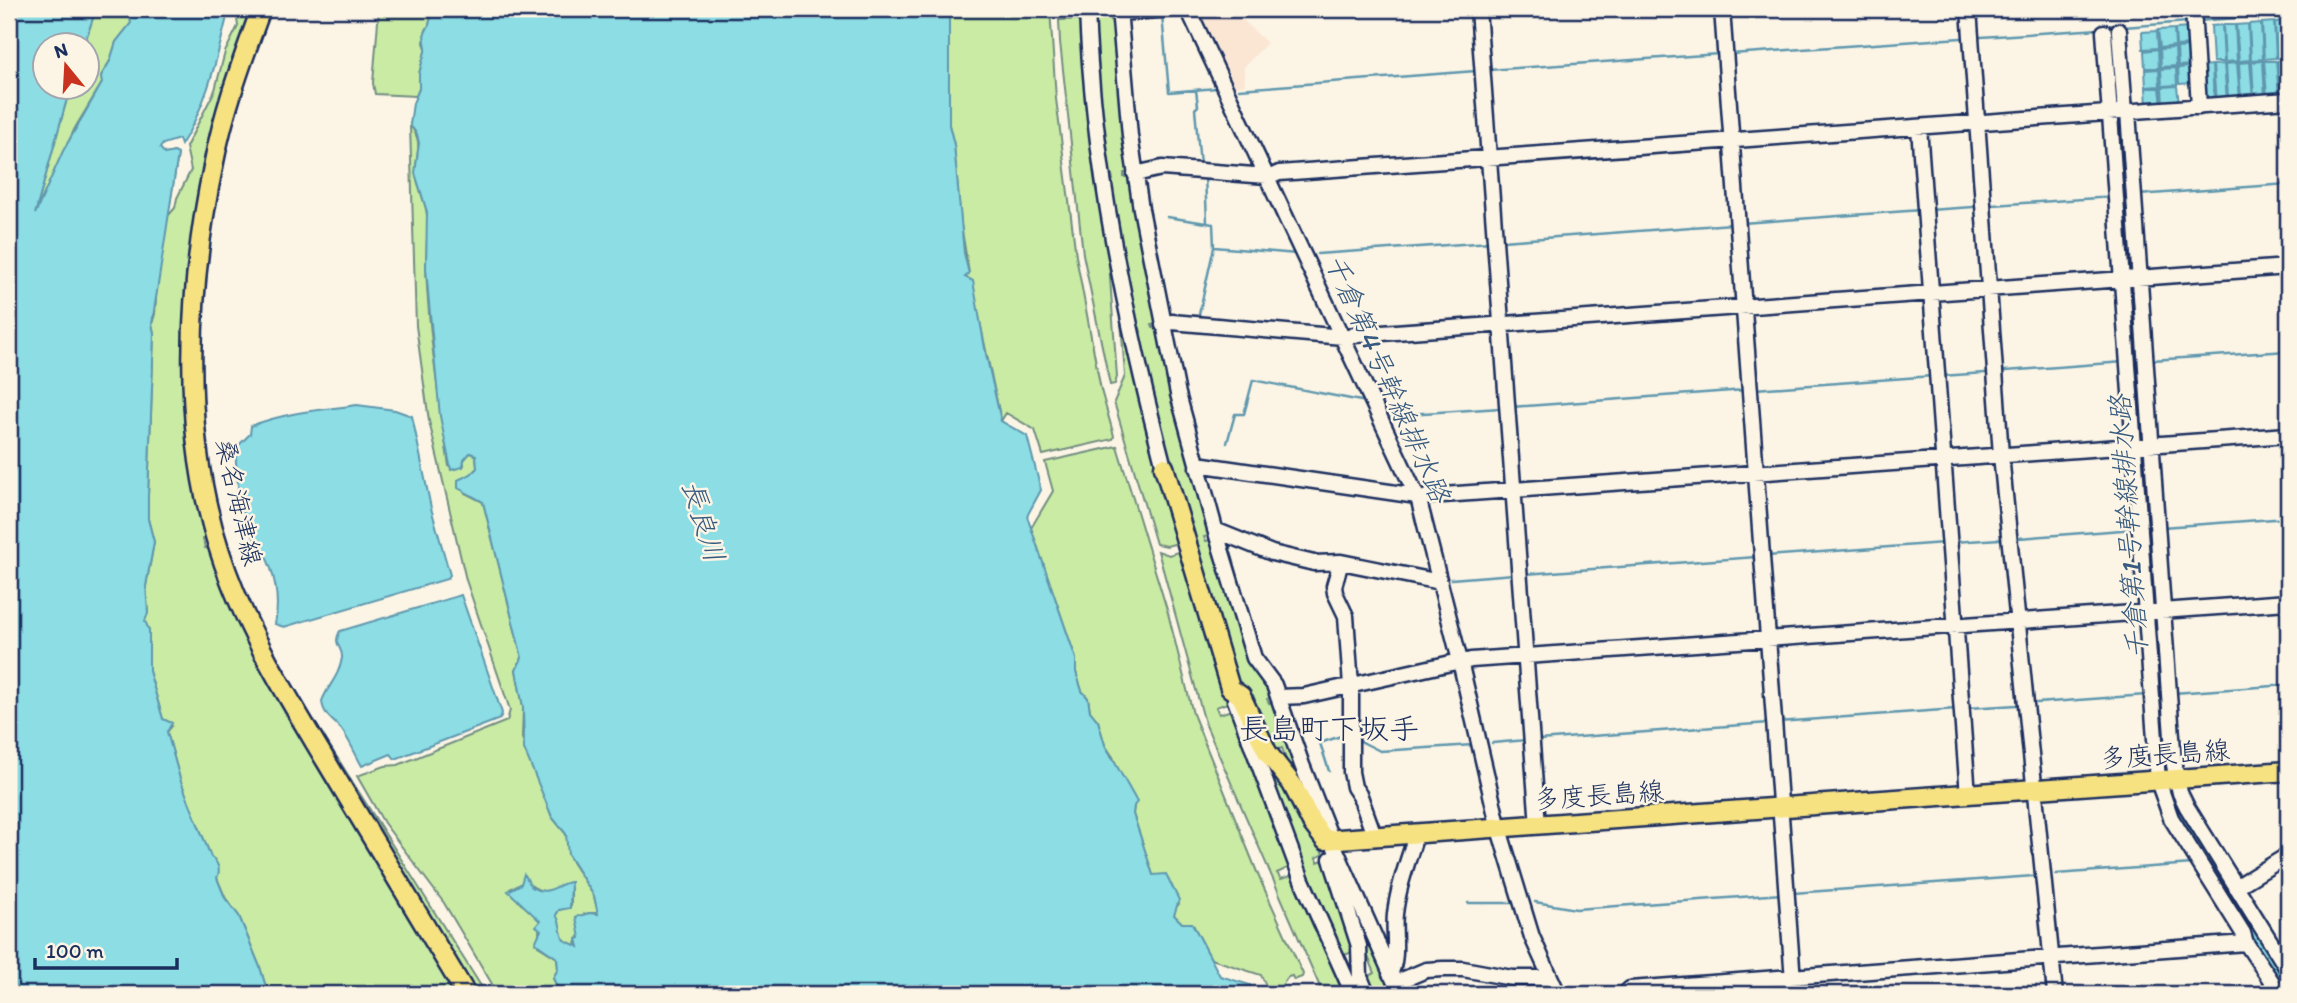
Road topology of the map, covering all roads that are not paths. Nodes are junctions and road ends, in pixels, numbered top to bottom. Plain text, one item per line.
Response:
1 (261, 9) edge
2 (1087, 9) edge
3 (1172, 9) edge
4 (1191, 9) edge
5 (1478, 9) edge
6 (1722, 9) edge
7 (1969, 9) edge
8 (1119, 11) edge
9 (2193, 17) edge
10 (2112, 32) dead end
11 (2288, 100) edge
12 (2199, 107) junction
13 (2120, 113) junction
14 (1977, 123) junction
15 (1919, 127) junction
16 (1732, 140) junction
17 (1489, 158) junction
18 (1135, 174) junction
19 (1271, 176) junction
20 (2288, 267) edge
21 (2130, 279) junction
22 (1989, 289) junction
23 (1931, 293) junction
24 (1744, 306) junction
25 (1501, 324) junction
26 (1163, 325) junction
27 (1347, 337) junction
28 (2288, 435) edge
29 (2142, 445) junction
30 (2001, 455) junction
31 (1944, 460) junction
32 (1164, 467) joint
33 (1197, 467) junction
34 (1756, 473) junction
35 (1513, 490) junction
36 (1422, 498) junction
37 (1215, 530) junction
38 (1341, 562) junction
39 (1440, 582) junction
40 (2288, 602) edge
41 (2154, 612) junction
42 (2018, 622) junction
43 (1956, 626) junction
44 (1768, 639) junction
45 (1525, 656) junction
46 (1463, 661) junction
47 (1351, 686) junction
48 (1230, 688) junction
49 (1278, 697) junction
50 (2288, 771) edge
51 (2168, 780) junction
52 (2035, 790) junction
53 (1968, 795) junction
54 (1780, 808) junction
55 (1538, 826) junction
56 (1499, 829) junction
57 (1416, 835) junction
58 (1375, 838) junction
59 (1332, 841) junction
60 (2288, 855) edge
61 (2236, 887) junction
62 (2246, 943) junction
63 (2052, 958) junction
64 (2288, 971) edge
65 (1793, 977) junction
66 (1550, 978) junction
67 (1395, 984) edge
68 (466, 994) edge
69 (1353, 994) edge
70 (1367, 994) edge
71 (1558, 994) edge
72 (1625, 994) edge
73 (1794, 994) edge
74 (2055, 994) edge
75 (2280, 994) edge

1 - 68 main road, 桑名海津線
2 - 32 street
3 - 8 street
4 - 19 street
5 - 17 street
6 - 16 street
7 - 14 street
8 - 18 street
9 - 12 street
10 - 13 street
11 - 12 street
12 - 13 street
13 - 14 street
13 - 21 street
14 - 15 street
14 - 22 street
15 - 16 street
15 - 23 street
16 - 17 street
16 - 24 street
17 - 19 street
17 - 25 street
18 - 19 street
18 - 26 street
19 - 27 street
20 - 21 street
21 - 22 street
21 - 29 street
22 - 23 street
22 - 30 street
23 - 24 street
23 - 31 street
24 - 25 street
24 - 34 street
25 - 27 street
25 - 35 street
26 - 27 street
26 - 33 street
27 - 36 street
28 - 29 street
29 - 30 street
29 - 41 street
30 - 31 street
30 - 42 street
31 - 34 street
31 - 43 street
32 - 48 main road
33 - 36 street
33 - 37 street
34 - 35 street
34 - 44 street
35 - 36 street
35 - 45 street
36 - 39 street
37 - 38 street
37 - 49 street
38 - 39 street
38 - 47 street
39 - 46 street
40 - 41 street
41 - 42 street
41 - 51 street
42 - 43 street
42 - 52 street
43 - 44 street
43 - 53 street
44 - 45 street
44 - 54 street
45 - 46 street
45 - 55 street
46 - 47 street
46 - 56 street
47 - 49 street
47 - 58 street
48 - 59 main road
48 - 69 street
49 - 59 street
50 - 51 main road, 多度長島線
51 - 52 main road, 多度長島線
51 - 61 street
51 - 62 street
52 - 53 main road, 多度長島線
52 - 63 street
53 - 54 main road, 多度長島線
54 - 55 main road, 多度長島線
54 - 65 street
55 - 56 main road, 多度長島線
56 - 57 main road, 多度長島線
56 - 66 street
57 - 58 main road, 多度長島線
57 - 67 street
58 - 59 main road, 多度長島線
59 - 67 street
59 - 70 street
60 - 61 street
61 - 64 street
62 - 63 street
62 - 75 street
63 - 65 street
63 - 74 street
65 - 72 street
65 - 73 street
66 - 67 street
66 - 71 street

